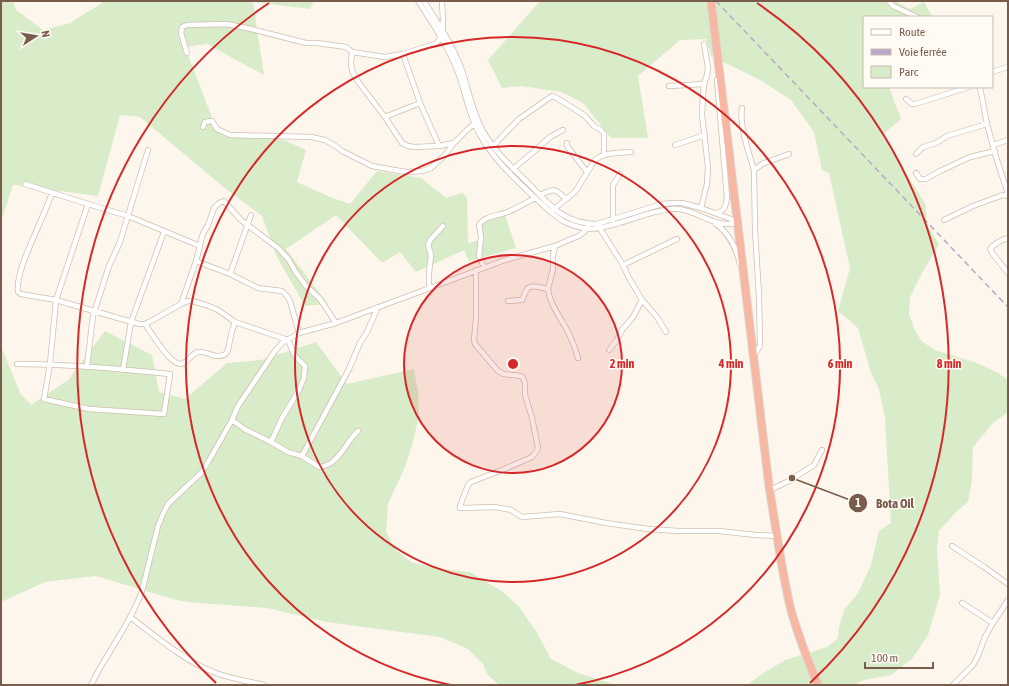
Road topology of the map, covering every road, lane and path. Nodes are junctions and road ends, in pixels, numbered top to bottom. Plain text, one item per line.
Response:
1 (418, 1) edge
2 (424, 1) edge
3 (442, 1) edge
4 (711, 1) edge
5 (889, 1) edge
6 (915, 16) edge
7 (442, 30) junction
8 (441, 37) junction
9 (704, 44) dead end
10 (716, 46) junction
11 (352, 52) junction
12 (187, 53) dead end
13 (403, 54) junction
14 (1008, 66) edge
15 (993, 72) edge
16 (704, 84) junction
17 (668, 86) dead end
18 (966, 88) edge
19 (980, 88) edge
20 (906, 99) dead end
21 (420, 103) junction
22 (742, 108) dead end
23 (385, 117) junction
24 (476, 123) junction
25 (987, 124) junction
26 (203, 127) dead end
27 (563, 130) dead end
28 (704, 135) junction
29 (1008, 140) edge
30 (454, 143) junction
31 (567, 143) dead end
32 (675, 144) dead end
33 (993, 145) junction
34 (439, 146) junction
35 (493, 146) junction
36 (148, 150) dead end
37 (995, 151) junction
38 (631, 152) dead end
39 (789, 154) dead end
40 (916, 154) dead end
41 (604, 155) junction
42 (512, 169) junction
43 (754, 170) junction
44 (587, 172) junction
45 (916, 173) dead end
46 (620, 174) dead end
47 (25, 184) dead end
48 (52, 193) junction
49 (1008, 195) edge
50 (537, 196) junction
51 (566, 199) junction
52 (88, 204) junction
53 (701, 208) junction
54 (554, 209) junction
55 (714, 213) junction
56 (251, 215) dead end
57 (128, 216) junction
58 (613, 220) junction
59 (711, 220) junction
60 (944, 220) dead end
61 (738, 222) junction
62 (248, 225) junction
63 (443, 226) dead end
64 (588, 226) junction
65 (598, 226) junction
66 (164, 232) junction
67 (1008, 238) edge
68 (677, 239) dead end
69 (200, 246) junction
70 (555, 246) junction
71 (196, 261) junction
72 (623, 265) junction
73 (484, 267) junction
74 (476, 270) junction
75 (1008, 273) edge
76 (230, 274) junction
77 (429, 288) junction
78 (548, 289) junction
79 (746, 294) junction
80 (56, 300) junction
81 (642, 300) junction
82 (508, 301) dead end
83 (181, 304) junction
84 (378, 307) junction
85 (95, 311) junction
86 (131, 322) junction
87 (235, 322) junction
88 (336, 323) junction
89 (145, 324) junction
90 (666, 332) dead end
91 (299, 333) junction
92 (288, 340) junction
93 (609, 350) dead end
94 (753, 356) junction
95 (578, 358) dead end
96 (17, 364) dead end
97 (50, 364) junction
98 (86, 366) junction
99 (123, 370) junction
100 (232, 420) junction
101 (358, 431) dead end
102 (271, 442) junction
103 (822, 450) dead end
104 (302, 456) junction
105 (770, 490) junction
106 (777, 536) junction
107 (952, 546) dead end
108 (1008, 584) edge
109 (1008, 600) edge
110 (962, 603) dead end
111 (130, 617) junction
112 (993, 623) junction
113 (91, 685) edge
114 (264, 685) edge
115 (818, 685) edge
116 (953, 685) edge

1 - 8 street
2 - 7 street
3 - 7 street
4 - 10 highway
5 - 6 street
7 - 8 street
7 - 24 street
8 - 13 street
8 - 24 street
9 - 16 street
10 - 55 street
10 - 61 highway
11 - 12 street
11 - 13 street
11 - 23 street
13 - 21 street
14 - 15 street
16 - 17 street
16 - 28 street
18 - 20 street
19 - 25 street
21 - 23 street
21 - 34 street
22 - 43 street
23 - 34 street
24 - 30 street
24 - 35 street
24 - 50 street
25 - 33 street
25 - 40 street
26 - 30 street
27 - 42 street
28 - 32 street
28 - 53 street
29 - 33 street
30 - 34 street
31 - 44 street
33 - 37 street
35 - 41 street
35 - 42 street
36 - 57 street
37 - 45 street
37 - 49 street
38 - 41 street
39 - 43 street
41 - 44 street
42 - 50 street
43 - 94 street
44 - 51 street
46 - 58 street
47 - 48 street
48 - 52 street
48 - 80 street
49 - 60 street
50 - 51 street
50 - 54 street
50 - 64 street
50 - 73 street
51 - 54 street
52 - 57 street
52 - 80 street
53 - 55 street
53 - 58 street
54 - 64 street
55 - 61 street
56 - 62 street
57 - 66 street
57 - 85 street
58 - 65 street
59 - 61 street
59 - 65 street
59 - 79 street
61 - 79 highway
62 - 69 street
62 - 76 street
62 - 88 street
63 - 77 street
64 - 65 street
64 - 70 street
65 - 72 street
66 - 69 street
66 - 86 street
67 - 75 street
68 - 72 street
69 - 71 street
70 - 73 street
70 - 78 street
71 - 76 street
71 - 83 street
72 - 81 street
73 - 74 street
74 - 77 street
74 - 106 street
76 - 91 street
77 - 84 street
78 - 82 street
78 - 95 street
79 - 94 highway
80 - 85 street
80 - 97 street
81 - 90 street
81 - 93 street
83 - 87 street
83 - 89 street
84 - 88 street
84 - 104 street
85 - 86 street
85 - 98 street
86 - 89 street
86 - 99 street
87 - 89 street
87 - 92 street
88 - 91 street
91 - 92 street
92 - 100 street
92 - 102 street
94 - 105 highway
96 - 97 street
97 - 98 street
97 - 99 street
98 - 99 street
100 - 102 street
100 - 111 street
101 - 104 street
102 - 104 street
103 - 105 street
105 - 106 highway
106 - 115 highway
107 - 108 street
109 - 112 street
110 - 112 street
111 - 113 street
111 - 114 street
112 - 116 street

